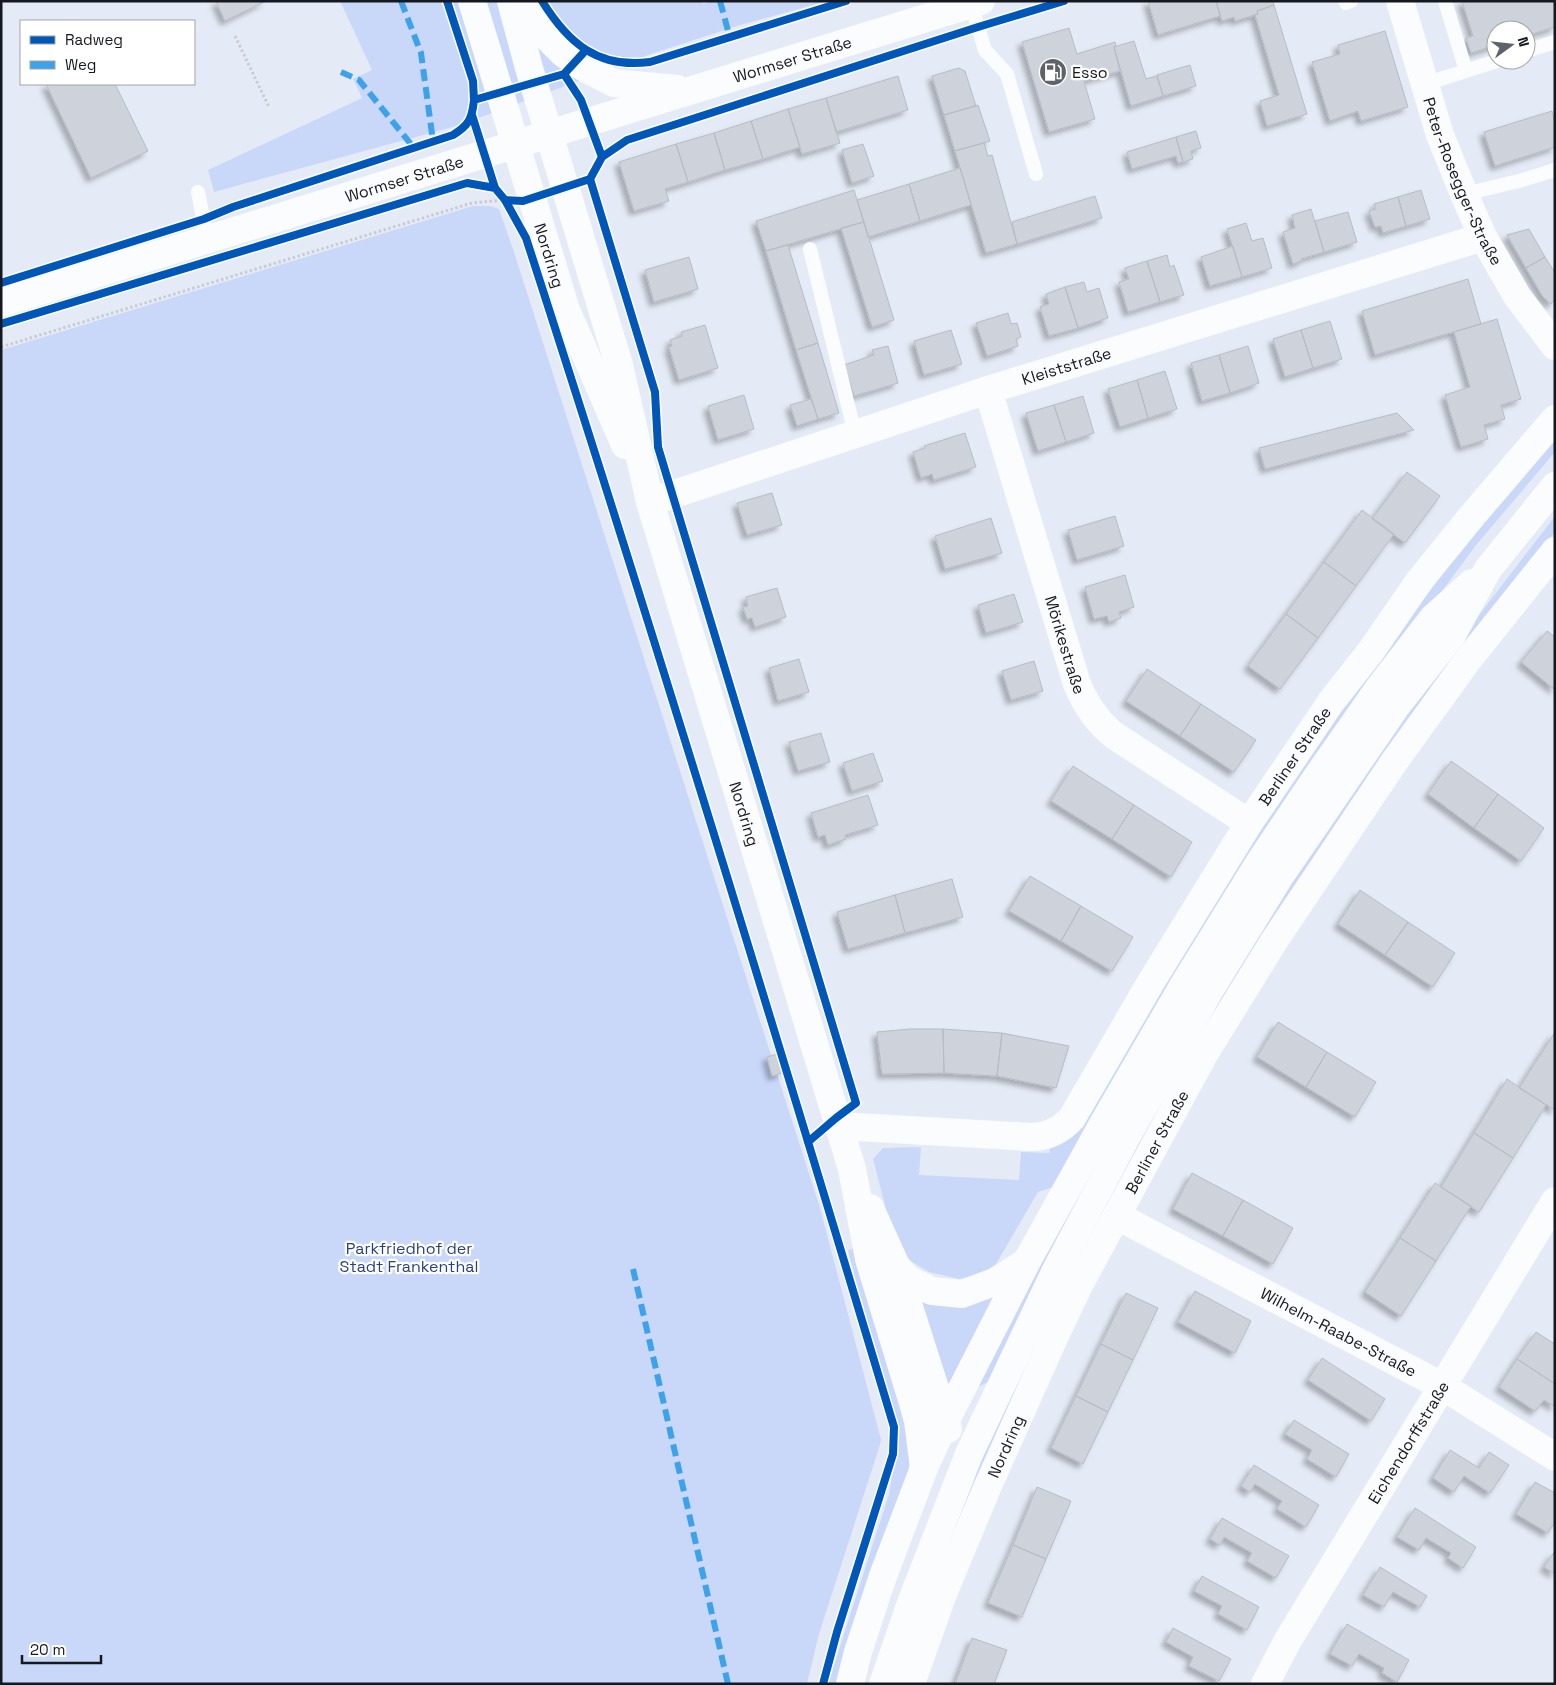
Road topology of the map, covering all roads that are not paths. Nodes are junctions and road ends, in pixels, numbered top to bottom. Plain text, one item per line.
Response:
1 (472, 1) edge
2 (511, 1) edge
3 (520, 1) edge
4 (1400, 1) edge
5 (1445, 1) edge
6 (976, 3) edge
7 (1555, 42) edge
8 (1536, 48) edge
9 (1486, 65) edge
10 (1466, 72) junction
11 (1425, 84) junction
12 (691, 90) junction
13 (549, 134) junction
14 (515, 144) junction
15 (1555, 170) edge
16 (1036, 174) dead end
17 (198, 192) dead end
18 (1464, 194) junction
19 (1483, 237) junction
20 (207, 239) junction
21 (810, 249) dead end
22 (1, 303) edge
23 (1555, 346) edge
24 (988, 390) junction
25 (1555, 419) edge
26 (855, 434) junction
27 (1555, 486) edge
28 (650, 502) junction
29 (1555, 551) edge
30 (1488, 569) junction
31 (1249, 824) junction
32 (840, 1126) junction
33 (852, 1169) junction
34 (1103, 1180) joint
35 (1066, 1190) joint
36 (1555, 1201) edge
37 (1117, 1216) junction
38 (1027, 1261) junction
39 (896, 1266) junction
40 (1442, 1386) junction
41 (946, 1420) junction
42 (1555, 1457) edge
43 (924, 1468) junction
44 (955, 1488) junction
45 (850, 1684) edge
46 (884, 1684) edge
47 (911, 1684) edge
48 (1265, 1684) edge

1 - 14 main road, Nordring
2 - 13 main road, Nordring
3 - 12 main road
4 - 11 main road, Peter-Rosegger-Straße
5 - 10 lane
6 - 12 main road, Wormser Straße
6 - 16 lane
7 - 8 lane
9 - 10 lane
10 - 11 lane
11 - 18 main road, Peter-Rosegger-Straße
12 - 13 main road, Wormser Straße
13 - 14 main road, Wormser Straße
13 - 28 main road, Nordring
14 - 20 main road, Wormser Straße
14 - 28 main road, Nordring
15 - 18 lane
17 - 20 lane
18 - 19 main road, Peter-Rosegger-Straße
19 - 23 main road, Peter-Rosegger-Straße
19 - 24 main road, Kleiststraße
20 - 22 main road, Wormser Straße
21 - 26 lane
24 - 26 main road, Kleiststraße
24 - 31 main road, Mörikestraße
25 - 31 main road, Berliner Straße
26 - 28 main road, Kleiststraße
27 - 30 main road, Berliner Straße
28 - 32 main road, Nordring
29 - 37 main road, Berliner Straße
30 - 34 main road, Berliner Straße
30 - 35 main road, Berliner Straße
31 - 32 main road, Berliner Straße
32 - 33 main road, Nordring
33 - 39 main road, Nordring
33 - 43 main road, Nordring
34 - 44 main road, Nordring
35 - 38 main road, Nordring
36 - 40 main road, Eichendorffstraße
37 - 40 main road, Wilhelm-Raabe-Straße
37 - 47 main road, Nordring
38 - 39 main road
38 - 41 main road, Nordring
39 - 41 main road, Nordring
40 - 42 main road, Wilhelm-Raabe-Straße
40 - 48 main road, Eichendorffstraße
41 - 43 main road, Nordring
41 - 44 main road, Nordring
43 - 45 main road, Nordring
44 - 46 main road, Nordring

